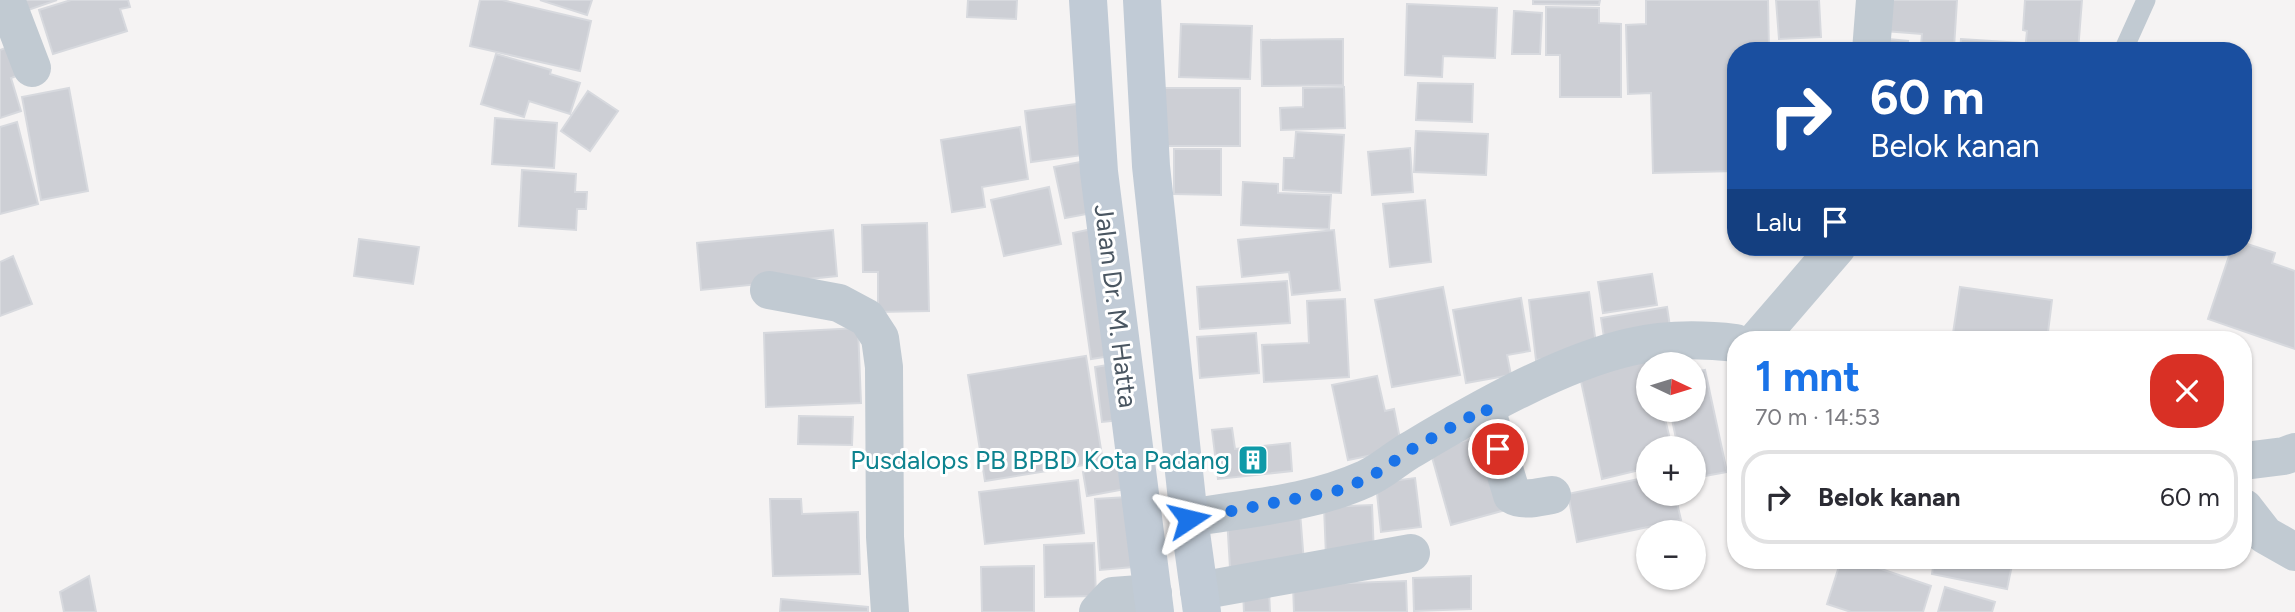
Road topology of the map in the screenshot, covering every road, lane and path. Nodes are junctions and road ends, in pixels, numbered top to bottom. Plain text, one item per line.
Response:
1 (6, 0) edge
2 (1088, 0) edge
3 (1142, 0) edge
4 (1875, 0) edge
5 (2146, 0) edge
6 (1872, 42) edge
7 (2127, 42) edge
8 (32, 68) dead end
9 (1829, 256) edge
10 (769, 290) dead end
11 (1765, 331) edge
12 (1727, 343) edge
13 (1486, 408) junction
14 (2295, 452) edge
15 (2252, 460) edge
16 (1552, 495) dead end
17 (2252, 518) edge
18 (1189, 519) junction
19 (2295, 552) edge
20 (1410, 553) dead end
21 (1201, 601) edge
22 (1154, 603) edge
23 (890, 612) edge
24 (1098, 612) edge

1 - 8 street
2 - 22 main road, Jalan Dr. M. Hatta
3 - 18 main road, Jalan Dr. M. Hatta
4 - 6 street
5 - 7 lane
9 - 11 street
10 - 23 street
12 - 13 street
13 - 16 street
13 - 18 street
14 - 15 street
17 - 19 street
18 - 21 main road, Jalan Dr. M. Hatta
20 - 21 street
21 - 22 main road
22 - 24 street

